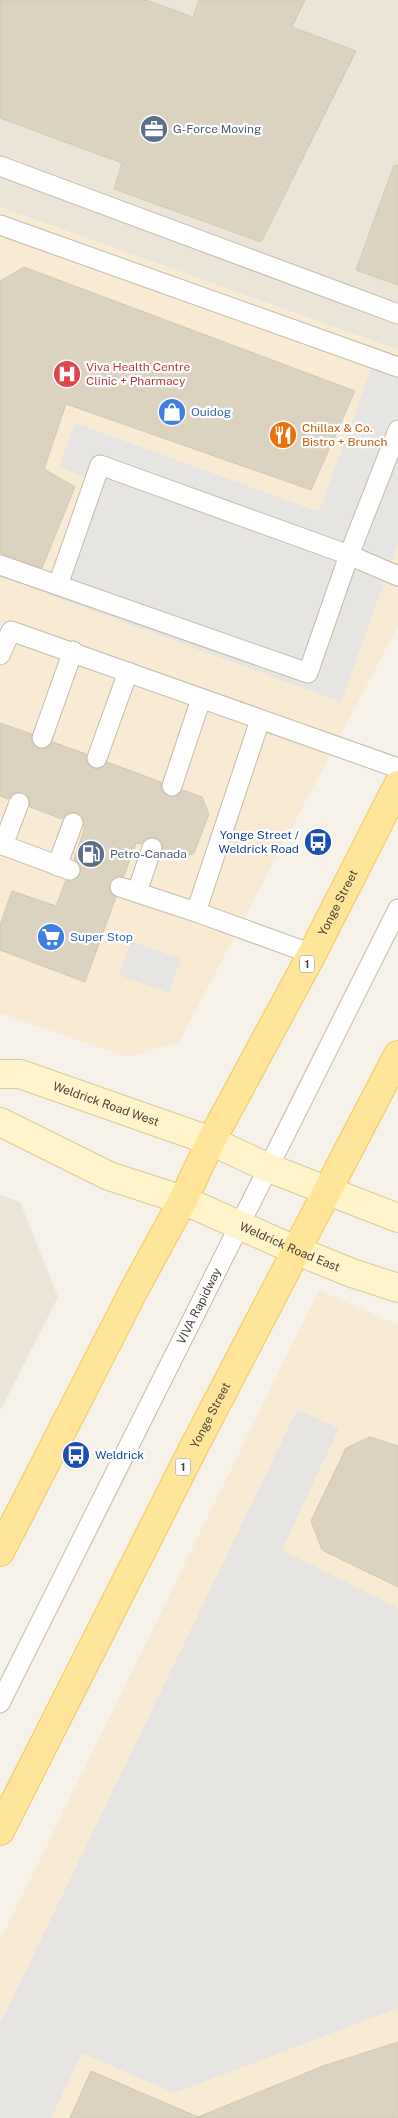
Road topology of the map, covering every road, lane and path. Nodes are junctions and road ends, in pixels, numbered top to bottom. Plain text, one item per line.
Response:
1 (0, 166) edge
2 (0, 224) edge
3 (398, 314) edge
4 (398, 367) edge
5 (398, 430) edge
6 (349, 555) junction
7 (0, 565) edge
8 (398, 576) edge
9 (58, 585) junction
10 (6, 629) edge
11 (73, 651) junction
12 (0, 656) edge
13 (128, 672) junction
14 (201, 699) junction
15 (260, 720) junction
16 (42, 738) dead end
17 (97, 758) dead end
18 (398, 768) edge
19 (398, 785) edge
20 (172, 786) dead end
21 (19, 803) dead end
22 (73, 823) dead end
23 (2, 845) edge
24 (152, 848) dead end
25 (398, 909) edge
26 (196, 912) junction
27 (312, 954) junction
28 (398, 1055) edge
29 (0, 1074) edge
30 (0, 1122) edge
31 (211, 1141) junction
32 (269, 1168) junction
33 (326, 1191) junction
34 (183, 1200) junction
35 (398, 1218) edge
36 (240, 1225) junction
37 (295, 1250) junction
38 (398, 1288) edge
39 (0, 1552) edge
40 (0, 1704) edge
41 (0, 1831) edge

1 - 3 lane
2 - 4 lane
5 - 6 lane
6 - 8 lane
6 - 9 lane
6 - 9 lane
7 - 9 lane
10 - 11 lane
10 - 12 lane
11 - 13 lane
11 - 16 lane
13 - 14 lane
13 - 17 lane
14 - 15 lane
14 - 20 lane
15 - 18 lane
15 - 26 lane
19 - 27 main road, Yonge Street / 1
21 - 23 lane
22 - 23 lane
24 - 26 lane
25 - 32 lane, VIVA Rapidway
26 - 27 lane
27 - 31 main road, Yonge Street / 1
28 - 33 main road, Yonge Street / 1
29 - 31 street, Weldrick Road West
30 - 34 street
31 - 32 street
31 - 34 main road, Yonge Street / 1
32 - 33 street
32 - 36 lane, VIVA Rapidway
33 - 35 street
33 - 37 main road, Yonge Street / 1
34 - 36 street, Weldrick Road East
34 - 39 main road, Yonge Street / 1
36 - 37 street, Weldrick Road East
36 - 40 lane, VIVA Rapidway
37 - 38 street, Weldrick Road East
37 - 41 main road, Yonge Street / 1

